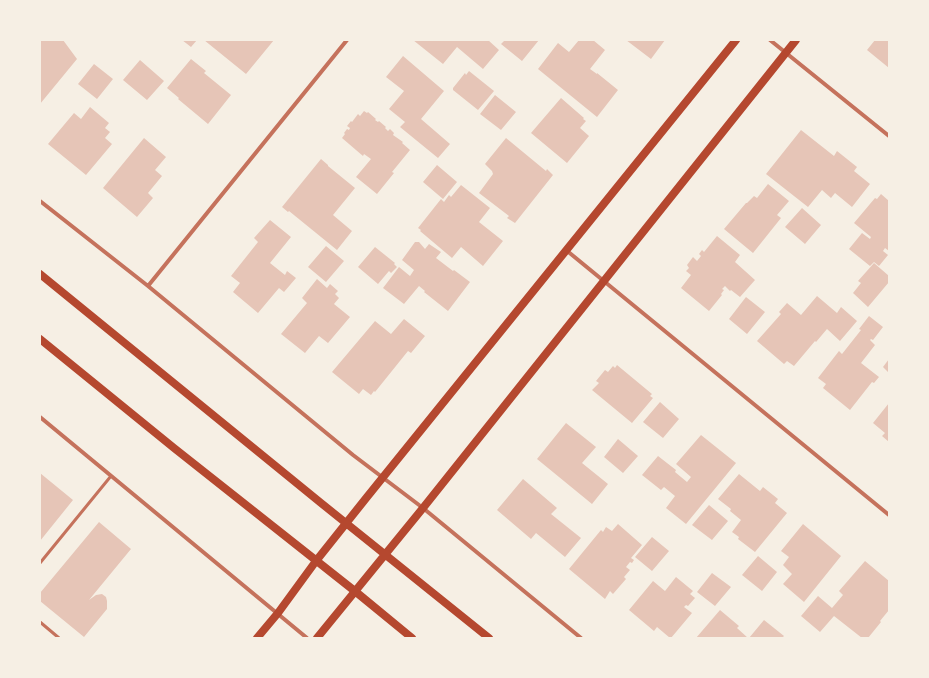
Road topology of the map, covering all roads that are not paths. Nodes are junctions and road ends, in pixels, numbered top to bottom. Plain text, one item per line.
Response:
1 (347, 40) edge
2 (736, 40) edge
3 (770, 40) edge
4 (796, 40) edge
5 (786, 52) junction
6 (889, 136) edge
7 (40, 201) edge
8 (566, 250) junction
9 (40, 274) edge
10 (603, 281) junction
11 (148, 286) junction
12 (40, 339) edge
13 (40, 417) edge
14 (111, 476) junction
15 (383, 478) junction
16 (423, 508) junction
17 (889, 515) edge
18 (346, 524) junction
19 (385, 554) junction
20 (316, 561) junction
21 (40, 563) edge
22 (356, 592) junction
23 (278, 613) junction
24 (40, 622) edge
25 (59, 638) edge
26 (257, 638) edge
27 (307, 638) edge
28 (317, 638) edge
29 (412, 638) edge
30 (489, 638) edge
31 (580, 638) edge

1 - 11 street
2 - 8 main road
3 - 5 street
4 - 5 main road
5 - 6 street
5 - 10 main road
7 - 11 street
8 - 10 street
8 - 15 main road
9 - 18 main road
10 - 16 main road
10 - 17 street
11 - 15 street
12 - 20 main road
13 - 14 street
14 - 21 lane
14 - 23 street
15 - 16 street
15 - 18 main road
16 - 19 main road
16 - 31 street
18 - 19 main road
18 - 20 main road
19 - 22 main road
19 - 30 main road
20 - 22 main road
20 - 23 main road
22 - 28 main road
22 - 29 main road
23 - 26 main road
23 - 27 street
24 - 25 lane

